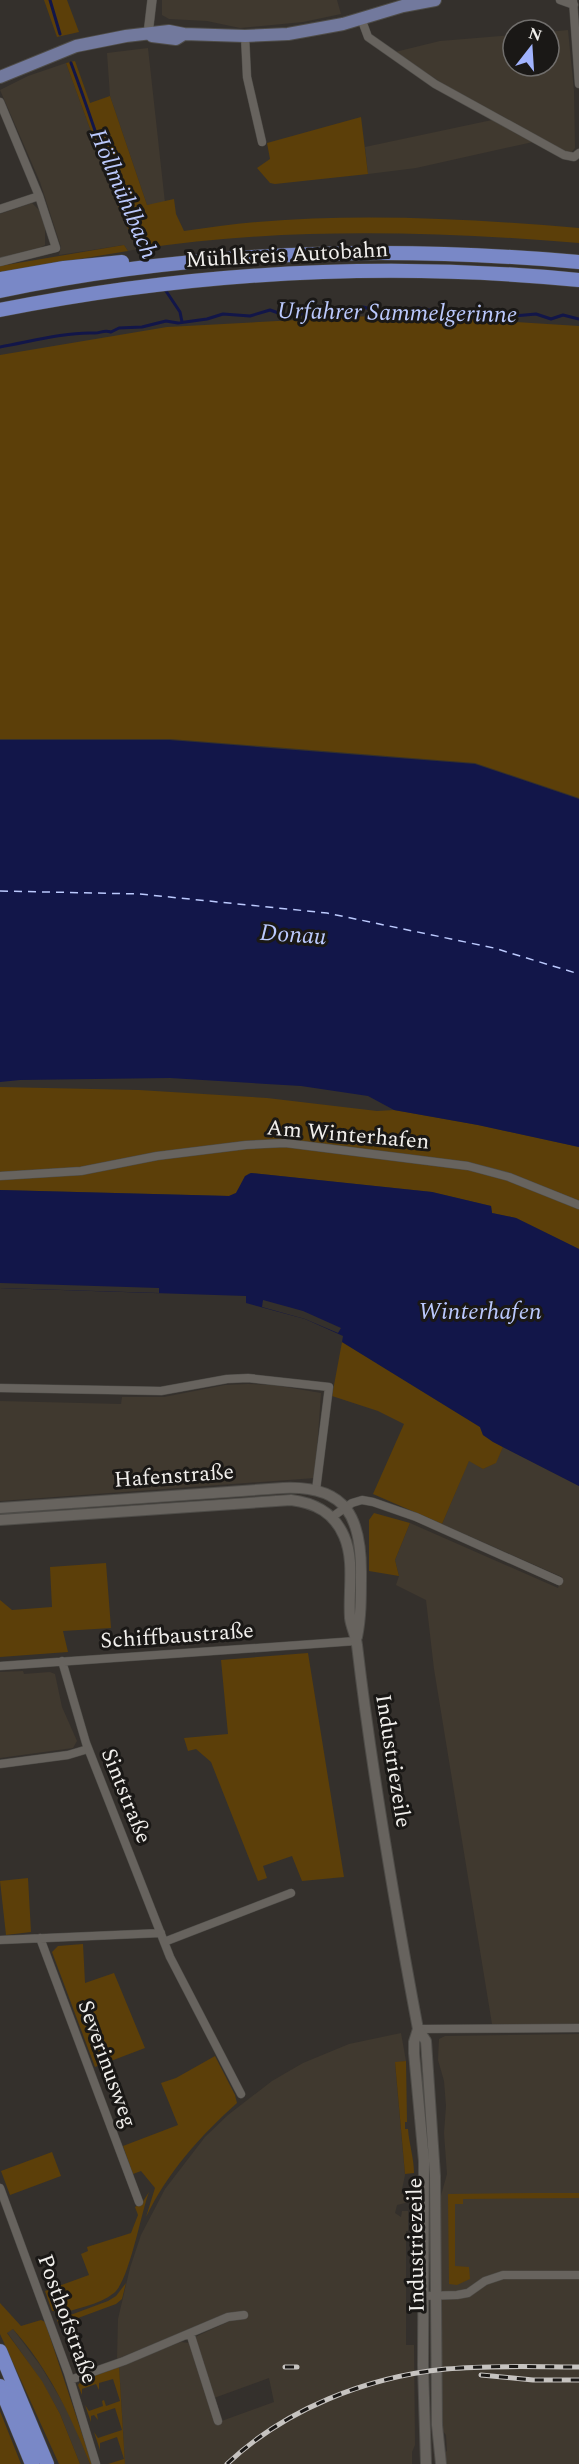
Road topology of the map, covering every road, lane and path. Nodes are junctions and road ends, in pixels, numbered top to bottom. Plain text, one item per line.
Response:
1 (152, 0) edge
2 (435, 0) edge
3 (560, 0) edge
4 (574, 2) edge
5 (361, 18) junction
6 (148, 34) junction
7 (245, 36) junction
8 (0, 77) edge
9 (579, 84) edge
10 (0, 102) edge
11 (262, 142) dead end
12 (579, 153) edge
13 (39, 195) junction
14 (0, 209) edge
15 (0, 262) edge
16 (579, 262) edge
17 (136, 265) junction
18 (0, 279) edge
19 (579, 280) edge
20 (0, 291) edge
21 (0, 310) edge
22 (0, 1176) edge
23 (579, 1204) edge
24 (0, 1388) edge
25 (316, 1490) junction
26 (345, 1507) junction
27 (0, 1508) edge
28 (332, 1517) junction
29 (0, 1520) edge
30 (559, 1581) dead end
31 (356, 1641) junction
32 (62, 1661) junction
33 (0, 1666) edge
34 (88, 1749) junction
35 (0, 1764) edge
36 (291, 1893) dead end
37 (161, 1933) junction
38 (40, 1938) junction
39 (0, 1940) edge
40 (164, 1942) junction
41 (579, 2028) edge
42 (418, 2029) junction
43 (241, 2094) dead end
44 (0, 2188) edge
45 (139, 2202) dead end
46 (423, 2222) junction
47 (435, 2222) junction
48 (579, 2275) edge
49 (423, 2296) junction
50 (436, 2296) junction
51 (244, 2315) dead end
52 (190, 2333) junction
53 (0, 2351) edge
54 (70, 2380) junction
55 (0, 2386) edge
56 (219, 2421) dead end
57 (32, 2464) edge
58 (47, 2464) edge
59 (96, 2464) edge
60 (426, 2464) edge
61 (441, 2464) edge

1 - 6 street
2 - 5 main road
3 - 4 street
4 - 9 street
5 - 7 main road
5 - 12 street
6 - 7 main road
6 - 8 main road
7 - 11 street
10 - 13 street
13 - 14 street
13 - 15 street
16 - 17 highway, Mühlkreis Autobahn
17 - 18 highway
17 - 20 highway
19 - 21 highway, Mühlkreis Autobahn
22 - 23 street, Am Winterhafen
24 - 25 street
25 - 26 main road, Hafenstraße
25 - 27 main road, Hafenstraße
26 - 28 street
26 - 30 street
26 - 31 main road
28 - 29 main road, Hafenstraße
28 - 31 main road
31 - 32 street, Schiffbaustraße
31 - 42 main road, Industriezeile
32 - 33 street, Schiffbaustraße
32 - 34 street, Sintstraße
34 - 35 street
34 - 37 street, Sintstraße
36 - 40 street
37 - 38 street
37 - 40 street, Sintstraße
38 - 39 street
38 - 45 street, Severinusweg
40 - 43 street, Sintstraße
41 - 42 street
42 - 46 main road, Industriezeile
42 - 47 main road, Industriezeile
44 - 54 street, Posthofstraße
46 - 47 street
46 - 49 main road, Industriezeile
47 - 50 main road, Industriezeile
48 - 50 street
49 - 50 street
49 - 60 main road, Industriezeile
50 - 61 main road, Industriezeile
51 - 52 street
52 - 54 street
52 - 56 street
53 - 58 highway
54 - 59 street, Posthofstraße
55 - 57 highway

